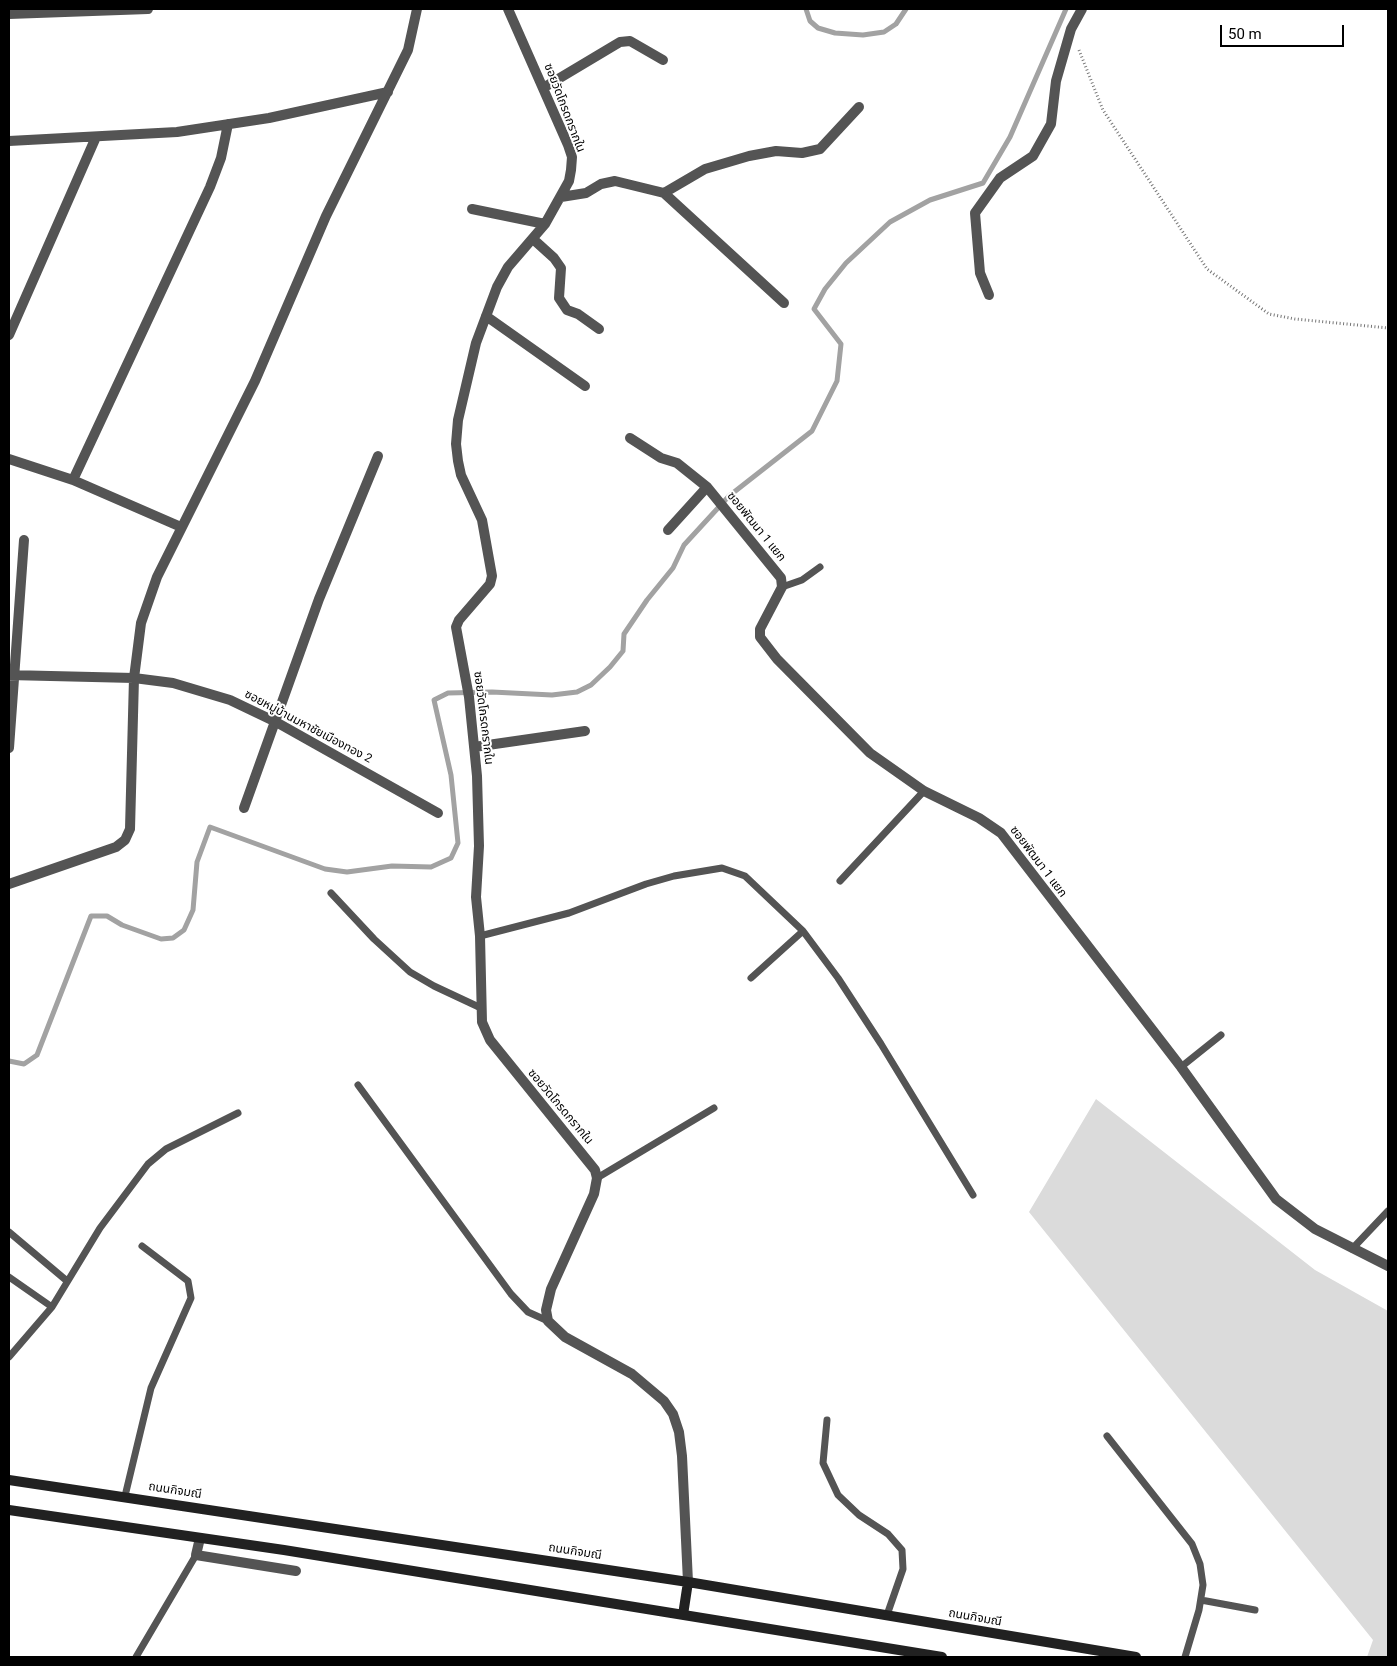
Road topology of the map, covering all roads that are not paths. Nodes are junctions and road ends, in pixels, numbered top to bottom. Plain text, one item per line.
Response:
1 (148, 9) edge
2 (417, 9) edge
3 (508, 9) edge
4 (1082, 9) edge
5 (46, 11) edge
6 (9, 14) edge
7 (663, 60) dead end
8 (543, 88) junction
9 (388, 92) junction
10 (858, 107) dead end
11 (228, 124) junction
12 (96, 137) junction
13 (9, 141) edge
14 (664, 193) junction
15 (561, 197) junction
16 (472, 209) dead end
17 (545, 224) junction
18 (532, 239) junction
19 (989, 295) dead end
20 (784, 303) dead end
21 (486, 316) junction
22 (599, 330) dead end
23 (9, 335) edge
24 (585, 386) dead end
25 (630, 438) dead end
26 (378, 456) dead end
27 (9, 459) edge
28 (73, 480) junction
29 (708, 487) junction
30 (182, 527) junction
31 (668, 530) dead end
32 (24, 540) dead end
33 (820, 567) dead end
34 (782, 586) junction
35 (12, 675) edge
36 (134, 678) junction
37 (276, 722) junction
38 (585, 731) dead end
39 (474, 747) junction
40 (9, 748) edge
41 (924, 791) junction
42 (244, 808) dead end
43 (438, 813) dead end
44 (840, 881) dead end
45 (9, 884) edge
46 (331, 893) dead end
47 (803, 931) junction
48 (480, 936) junction
49 (751, 978) dead end
50 (481, 1008) junction
51 (1221, 1035) dead end
52 (1181, 1066) junction
53 (358, 1085) dead end
54 (714, 1108) dead end
55 (238, 1113) dead end
56 (597, 1178) junction
57 (972, 1195) dead end
58 (1388, 1211) edge
59 (9, 1232) edge
60 (142, 1246) dead end
61 (1352, 1249) junction
62 (1388, 1266) edge
63 (9, 1276) edge
64 (67, 1281) junction
65 (52, 1307) junction
66 (548, 1321) junction
67 (9, 1357) edge
68 (826, 1420) dead end
69 (1107, 1436) dead end
70 (9, 1480) edge
71 (125, 1496) junction
72 (9, 1510) edge
73 (200, 1538) junction
74 (196, 1555) junction
75 (296, 1571) dead end
76 (688, 1582) junction
77 (1200, 1600) junction
78 (1255, 1610) dead end
79 (683, 1615) junction
80 (887, 1615) junction
81 (136, 1657) edge
82 (942, 1657) edge
83 (1136, 1657) edge
84 (1186, 1657) edge

1 - 5 street
2 - 9 street
3 - 8 street, ซอยวัดโกรดกรากใน
4 - 19 street
5 - 6 street
7 - 8 street
8 - 15 street, ซอยวัดโกรดกรากใน
9 - 11 street
9 - 30 street
10 - 14 street
11 - 12 street
11 - 28 street
12 - 13 street
12 - 23 street
14 - 15 street
14 - 20 street
15 - 17 street, ซอยวัดโกรดกรากใน
16 - 17 street
17 - 18 street, ซอยวัดโกรดกรากใน
18 - 21 street, ซอยวัดโกรดกรากใน
18 - 22 street
21 - 24 street
21 - 39 street, ซอยวัดโกรดกรากใน
25 - 29 street, ซอยพัฒนา 1 แยก
26 - 37 street
27 - 28 street
28 - 30 street
29 - 31 street
29 - 34 street, ซอยพัฒนา 1 แยก
30 - 36 street
32 - 35 street
33 - 34 lane
34 - 41 street, ซอยพัฒนา 1 แยก
35 - 36 street, ซอยหมู่บ้านมหาชัยเมืองทอง 2
35 - 40 street
36 - 37 street, ซอยหมู่บ้านมหาชัยเมืองทอง 2
36 - 45 street
37 - 42 street
37 - 43 street, ซอยหมู่บ้านมหาชัยเมืองทอง 2
38 - 39 street
39 - 48 street, ซอยวัดโกรดกรากใน
41 - 44 lane
41 - 52 street, ซอยพัฒนา 1 แยก
46 - 50 lane
47 - 48 lane
47 - 49 lane
47 - 57 lane
48 - 50 street, ซอยวัดโกรดกรากใน
50 - 56 street, ซอยวัดโกรดกรากใน
51 - 52 lane
52 - 61 street, ซอยพัฒนา 1 แยก
53 - 66 lane
54 - 56 lane
55 - 64 lane
56 - 66 street
58 - 61 lane
59 - 64 lane
60 - 71 lane
61 - 62 street, ซอยพัฒนา 1 แยก
63 - 65 lane
64 - 65 lane
65 - 67 lane
66 - 76 street
68 - 80 lane
69 - 77 lane
70 - 71 main road, ถนนกิจมณี
71 - 76 main road, ถนนกิจมณี
72 - 73 main road
73 - 74 street
73 - 79 main road
74 - 75 street
74 - 81 lane
76 - 79 main road
76 - 80 main road, ถนนกิจมณี
77 - 78 lane
77 - 84 lane
79 - 82 main road
80 - 83 main road, ถนนกิจมณี

